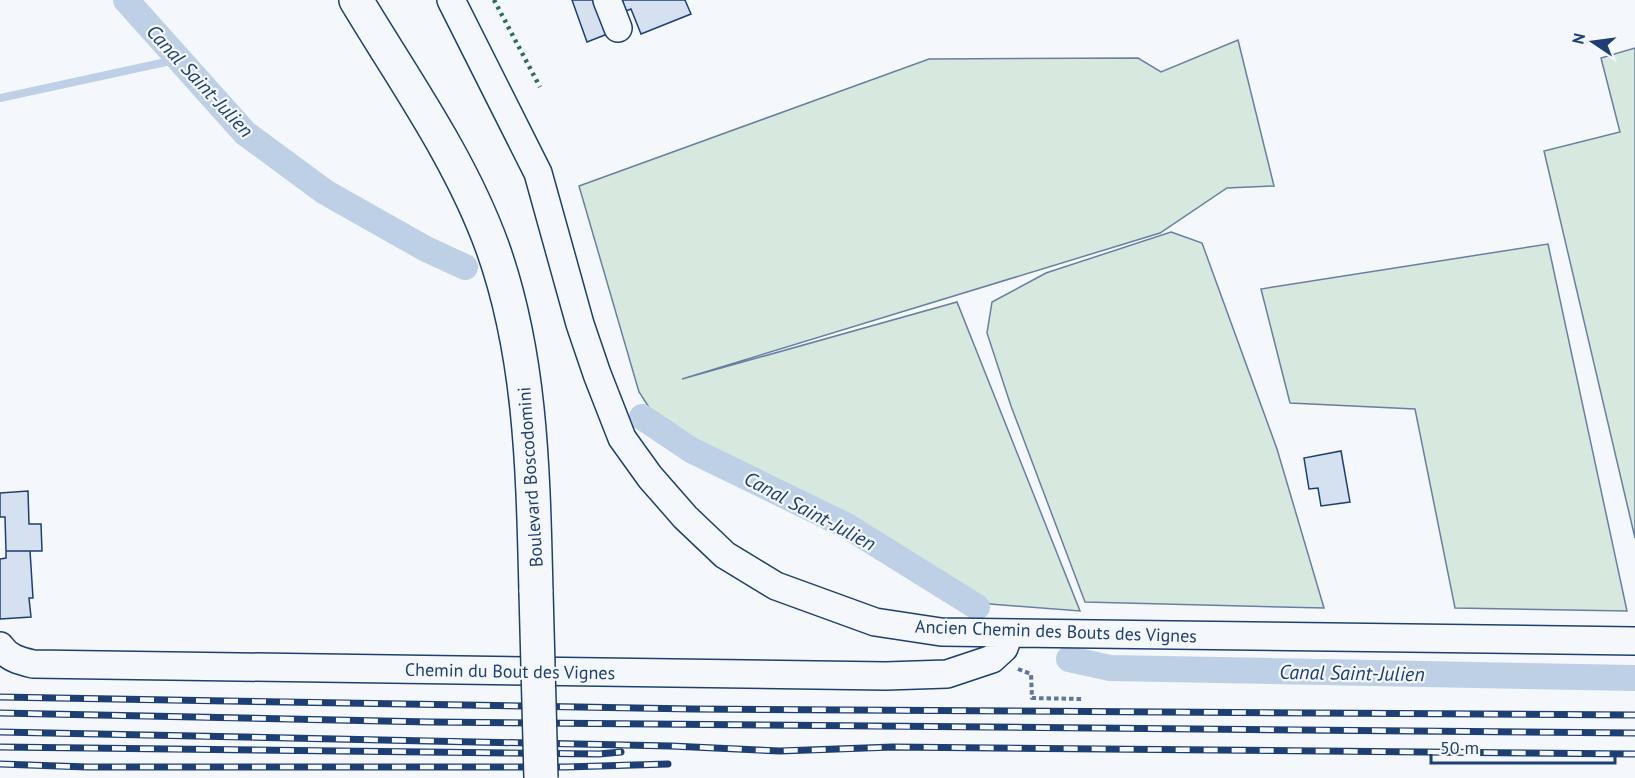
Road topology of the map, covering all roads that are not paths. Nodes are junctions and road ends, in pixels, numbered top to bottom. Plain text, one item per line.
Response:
1 (356, 0) edge
2 (452, 0) edge
3 (607, 0) edge
4 (618, 28) dead end
5 (1009, 634) junction
6 (1635, 641) edge
7 (0, 646) edge
8 (541, 778) edge

1 - 8 main road, Boulevard Boscodomini, bridge
2 - 5 street, Ancien Chemin des Bouts des Vignes
3 - 4 street
5 - 6 street, Ancien Chemin des Bouts des Vignes
5 - 7 street, Chemin du Bout des Vignes

